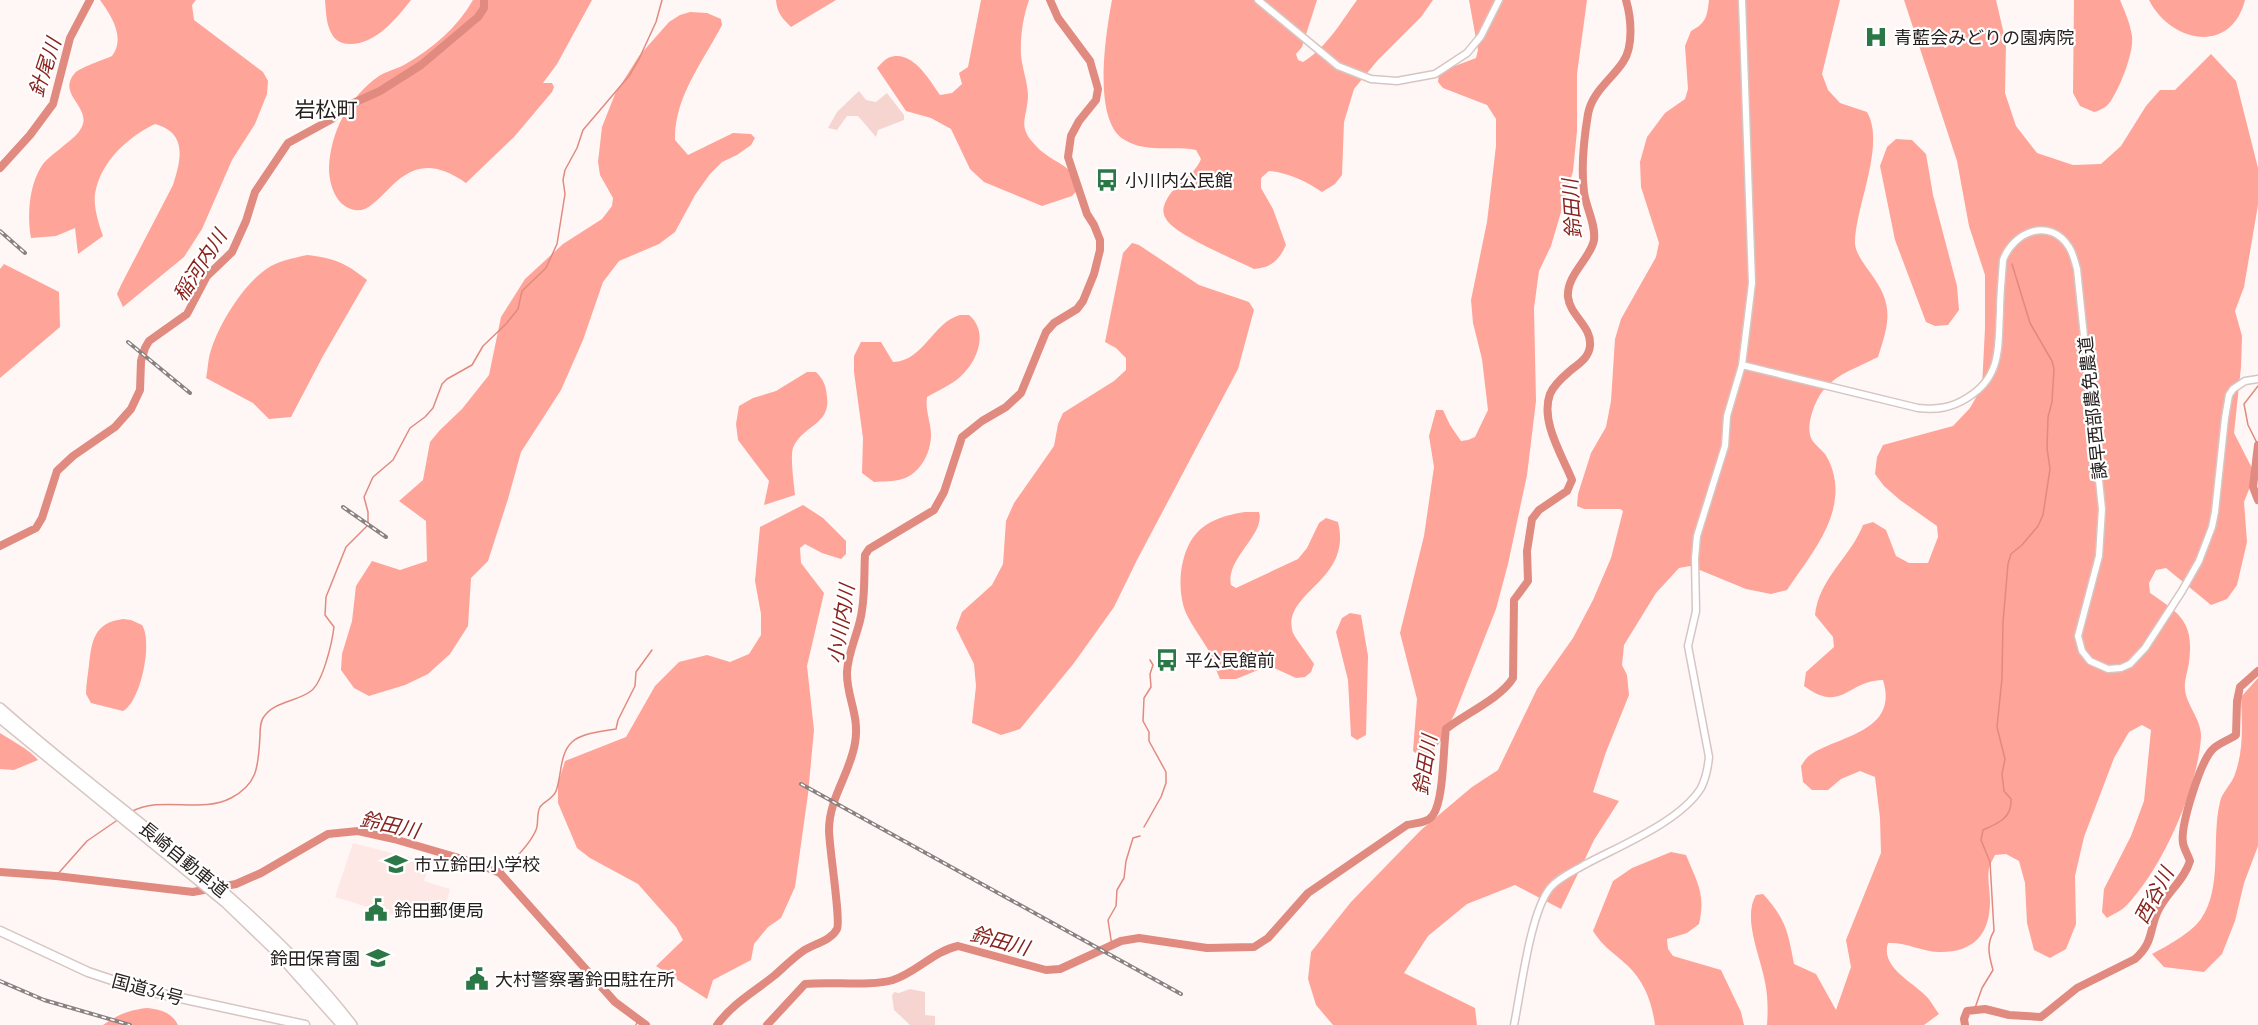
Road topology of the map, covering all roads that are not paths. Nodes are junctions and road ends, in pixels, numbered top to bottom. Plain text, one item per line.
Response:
1 (1258, 0) edge
2 (1499, 0) edge
3 (1742, 0) edge
4 (1742, 365) junction
5 (2258, 379) edge
6 (0, 708) edge
7 (0, 718) edge
8 (72, 774) junction
9 (0, 931) edge
10 (304, 1025) edge
11 (342, 1025) edge
12 (352, 1025) edge
13 (1514, 1025) edge

1 - 2 street
3 - 4 street
4 - 5 street, 諫早西部農免農道
4 - 13 street
6 - 8 highway, 長崎自動車道
7 - 8 highway, 長崎自動車道
8 - 11 highway, 長崎自動車道
8 - 12 highway, 長崎自動車道
9 - 10 highway, 国道34号

